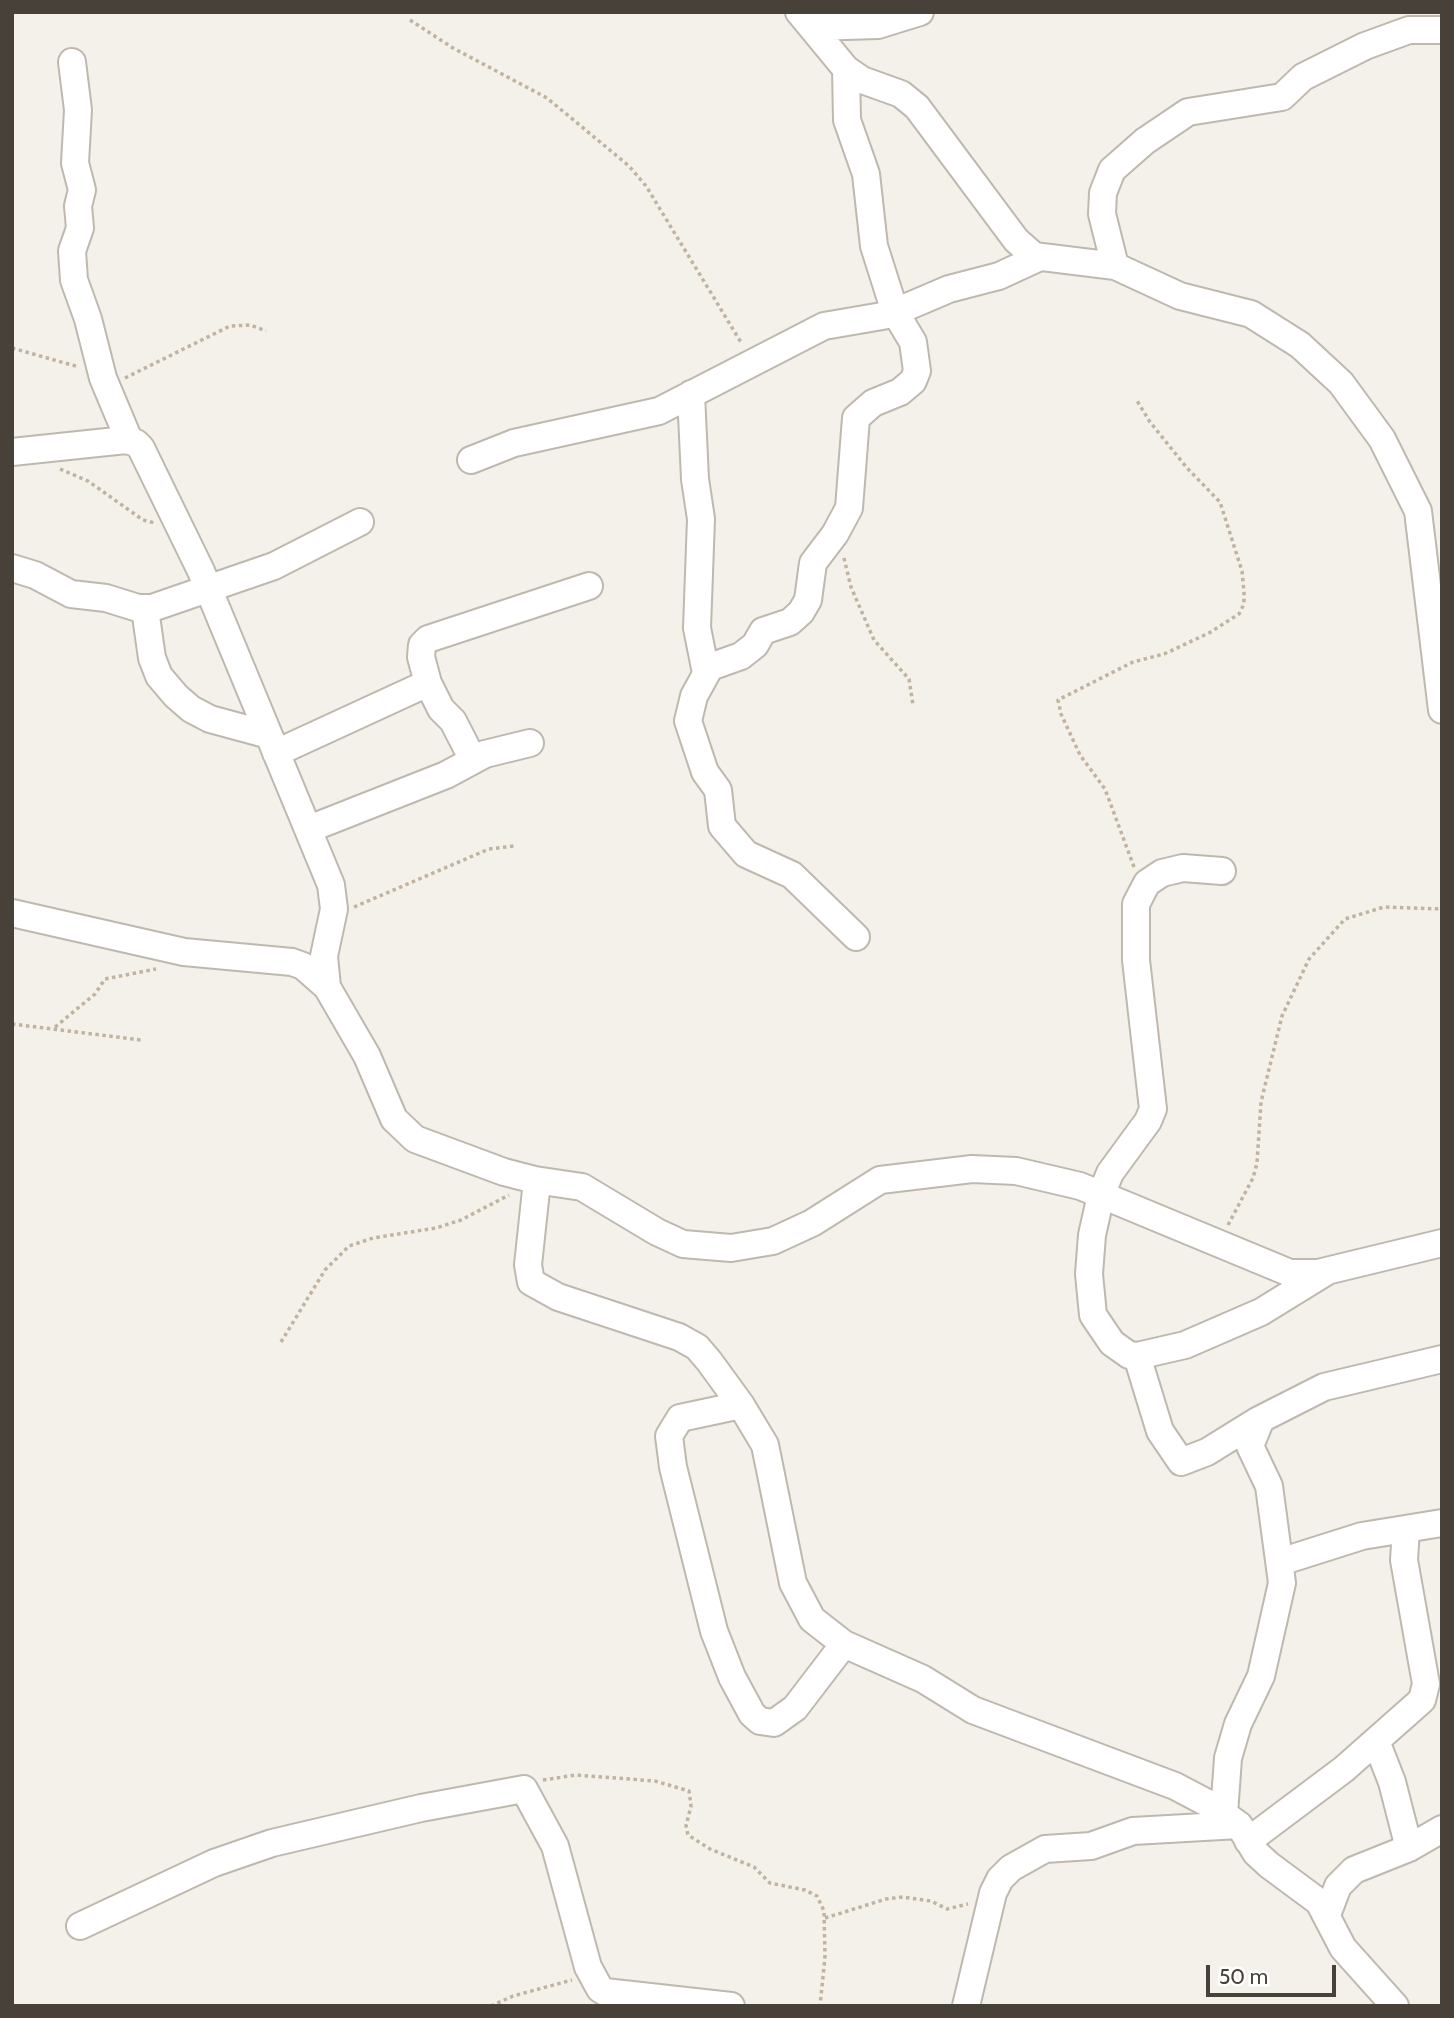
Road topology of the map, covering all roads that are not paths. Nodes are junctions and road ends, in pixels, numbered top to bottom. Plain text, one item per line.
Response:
1 (909, 14) edge
2 (807, 20) edge
3 (1442, 30) edge
4 (72, 62) dead end
5 (846, 69) junction
6 (1038, 258) junction
7 (1115, 266) junction
8 (895, 312) junction
9 (691, 394) junction
10 (129, 440) junction
11 (12, 452) edge
12 (471, 460) dead end
13 (360, 522) dead end
14 (12, 568) edge
15 (589, 586) dead end
16 (208, 590) junction
17 (145, 609) junction
18 (706, 673) junction
19 (428, 683) junction
20 (1442, 710) edge
21 (530, 743) dead end
22 (272, 744) junction
23 (473, 760) junction
24 (309, 829) junction
25 (1222, 871) dead end
26 (12, 913) edge
27 (856, 937) dead end
28 (327, 987) junction
29 (536, 1180) junction
30 (1101, 1195) junction
31 (1441, 1245) edge
32 (1328, 1271) junction
33 (1137, 1356) junction
34 (1442, 1359) edge
35 (741, 1405) junction
36 (1261, 1419) junction
37 (1442, 1523) edge
38 (1406, 1529) junction
39 (1280, 1562) junction
40 (844, 1644) junction
41 (1376, 1741) junction
42 (1237, 1827) junction
43 (1442, 1829) edge
44 (1409, 1848) junction
45 (1327, 1915) junction
46 (80, 1926) dead end
47 (602, 1991) edge
48 (731, 2006) edge
49 (967, 2006) edge
50 (1395, 2006) edge

1 - 2 street
2 - 5 street
3 - 7 street
4 - 10 street
5 - 6 street
5 - 8 street
6 - 7 street
6 - 8 street
7 - 20 street
8 - 9 street
8 - 18 street
9 - 12 street
9 - 18 street
10 - 11 street
10 - 16 street
13 - 16 street
14 - 17 street
15 - 19 street
16 - 17 street
16 - 22 street
17 - 22 street
18 - 27 street
19 - 22 street
19 - 23 street
21 - 23 street
22 - 24 street
23 - 24 street
24 - 28 street
25 - 30 street
26 - 28 street
28 - 29 street
29 - 30 street
29 - 35 street
30 - 32 street
30 - 33 street
31 - 32 street
32 - 33 street
33 - 36 street
34 - 36 street
35 - 40 street
35 - 40 street
36 - 39 street
37 - 38 street
38 - 39 street
38 - 41 street
39 - 42 street
40 - 42 street
41 - 42 street
41 - 44 street
42 - 45 street
42 - 49 street
43 - 44 street
44 - 45 street
45 - 50 street
46 - 47 street
47 - 48 street

